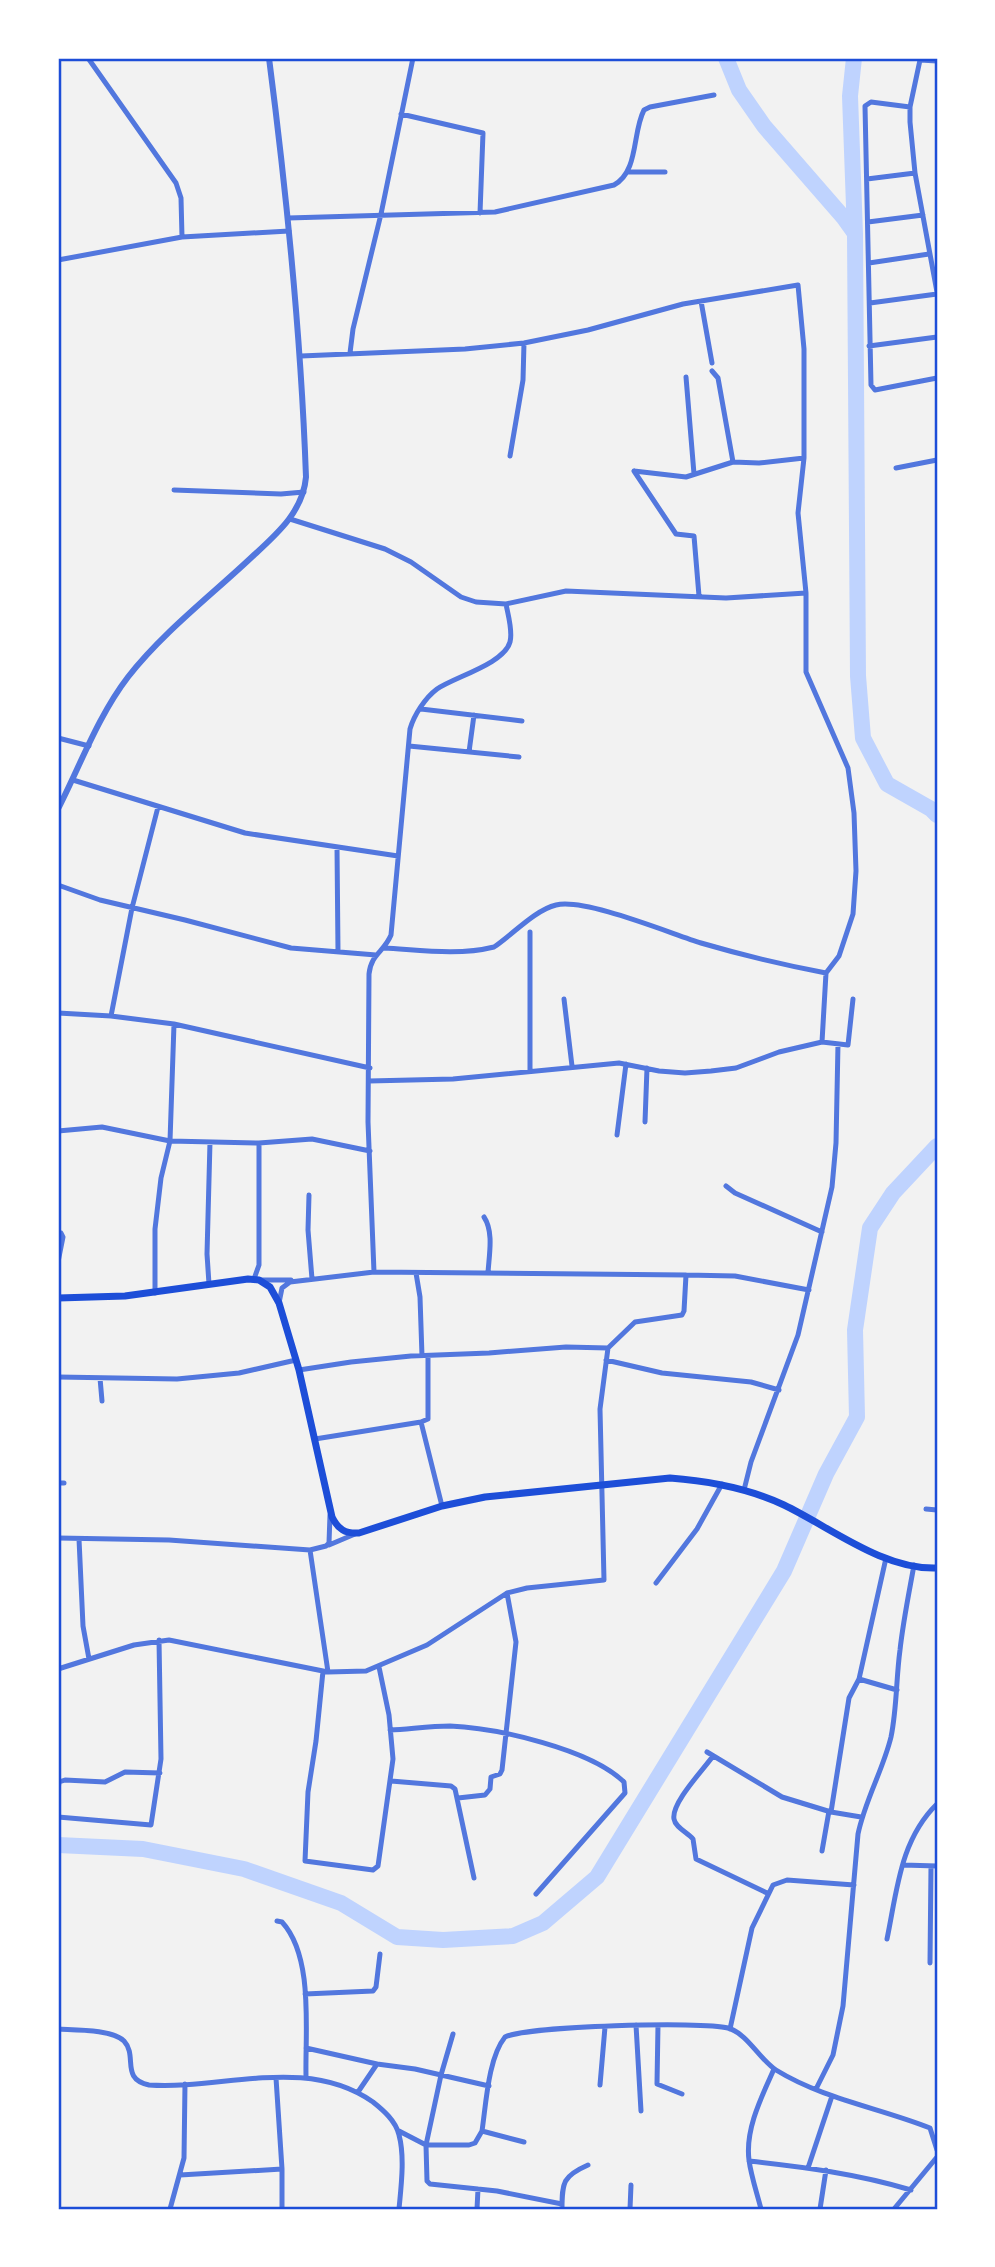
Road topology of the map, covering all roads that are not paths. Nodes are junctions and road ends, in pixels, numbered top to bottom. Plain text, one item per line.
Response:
1 (88, 58) edge
2 (268, 58) edge
3 (413, 58) edge
4 (937, 61) edge
5 (714, 95) dead end
6 (910, 107) junction
7 (401, 114) junction
8 (628, 172) junction
9 (664, 173) dead end
10 (915, 173) junction
11 (867, 179) junction
12 (480, 213) junction
13 (381, 214) junction
14 (923, 215) junction
15 (288, 218) junction
16 (868, 222) junction
17 (289, 231) junction
18 (183, 237) junction
19 (929, 254) junction
20 (58, 260) edge
21 (869, 263) junction
22 (937, 293) edge
23 (701, 301) junction
24 (870, 303) junction
25 (937, 337) edge
26 (524, 343) junction
27 (869, 345) junction
28 (350, 353) junction
29 (301, 356) junction
30 (712, 363) dead end
31 (712, 371) dead end
32 (686, 377) dead end
33 (937, 378) edge
34 (510, 456) dead end
35 (804, 458) junction
36 (937, 460) edge
37 (733, 461) junction
38 (896, 468) dead end
39 (694, 474) junction
40 (174, 490) dead end
41 (304, 492) junction
42 (290, 519) junction
43 (806, 593) junction
44 (699, 596) junction
45 (506, 604) junction
46 (421, 709) junction
47 (474, 715) junction
48 (522, 721) dead end
49 (58, 738) edge
50 (89, 746) junction
51 (409, 746) junction
52 (470, 752) junction
53 (519, 757) dead end
54 (73, 780) junction
55 (158, 807) junction
56 (58, 809) edge
57 (337, 847) junction
58 (398, 856) junction
59 (58, 885) edge
60 (132, 908) junction
61 (530, 932) dead end
62 (384, 948) junction
63 (338, 952) junction
64 (376, 955) junction
65 (826, 972) junction
66 (564, 999) dead end
67 (853, 999) dead end
68 (58, 1013) edge
69 (111, 1016) junction
70 (174, 1024) junction
71 (821, 1042) junction
72 (838, 1044) junction
73 (625, 1064) junction
74 (572, 1066) junction
75 (370, 1068) junction
76 (648, 1068) junction
77 (530, 1072) junction
78 (369, 1081) junction
79 (645, 1122) dead end
80 (58, 1131) edge
81 (617, 1135) dead end
82 (170, 1141) junction
83 (210, 1142) junction
84 (259, 1143) junction
85 (370, 1151) junction
86 (726, 1186) dead end
87 (309, 1195) dead end
88 (484, 1217) dead end
89 (822, 1232) junction
90 (58, 1234) edge
91 (58, 1262) edge
92 (374, 1272) junction
93 (416, 1273) junction
94 (488, 1273) junction
95 (687, 1275) junction
96 (312, 1279) junction
97 (257, 1280) junction
98 (298, 1280) junction
99 (209, 1284) junction
100 (809, 1290) junction
101 (155, 1293) junction
102 (58, 1298) edge
103 (279, 1303) junction
104 (608, 1348) junction
105 (425, 1356) junction
106 (296, 1360) junction
107 (606, 1360) junction
108 (299, 1370) junction
109 (58, 1377) edge
110 (100, 1378) junction
111 (779, 1390) junction
112 (102, 1401) dead end
113 (421, 1422) junction
114 (315, 1439) junction
115 (722, 1484) junction
116 (602, 1485) junction
117 (744, 1490) junction
118 (329, 1505) junction
119 (442, 1506) junction
120 (926, 1509) dead end
121 (937, 1510) edge
122 (359, 1533) junction
123 (58, 1538) edge
124 (79, 1539) junction
125 (326, 1546) junction
126 (310, 1550) junction
127 (886, 1558) junction
128 (914, 1564) junction
129 (937, 1568) edge
130 (656, 1583) dead end
131 (506, 1593) junction
132 (159, 1640) junction
133 (89, 1659) junction
134 (379, 1667) junction
135 (58, 1669) edge
136 (326, 1672) junction
137 (859, 1679) junction
138 (897, 1689) junction
139 (390, 1730) junction
140 (506, 1734) junction
141 (160, 1773) junction
142 (391, 1781) junction
143 (58, 1790) edge
144 (458, 1798) junction
145 (937, 1804) edge
146 (830, 1811) junction
147 (862, 1816) junction
148 (58, 1817) edge
149 (822, 1851) dead end
150 (903, 1865) junction
151 (934, 1866) edge
152 (474, 1878) dead end
153 (853, 1885) junction
154 (767, 1893) junction
155 (536, 1894) dead end
156 (277, 1921) dead end
157 (887, 1940) dead end
158 (380, 1954) dead end
159 (937, 1957) edge
160 (305, 1994) junction
161 (636, 2025) junction
162 (658, 2025) junction
163 (605, 2027) junction
164 (58, 2029) edge
165 (730, 2029) junction
166 (453, 2034) dead end
167 (306, 2048) junction
168 (377, 2064) junction
169 (775, 2069) junction
170 (441, 2075) junction
171 (306, 2076) junction
172 (276, 2078) junction
173 (185, 2084) junction
174 (600, 2085) dead end
175 (489, 2086) junction
176 (816, 2089) junction
177 (358, 2091) junction
178 (682, 2094) dead end
179 (832, 2096) junction
180 (641, 2111) dead end
181 (399, 2131) junction
182 (482, 2131) junction
183 (524, 2142) dead end
184 (426, 2145) junction
185 (937, 2150) edge
186 (937, 2157) edge
187 (749, 2161) junction
188 (588, 2165) dead end
189 (808, 2168) junction
190 (282, 2169) junction
191 (826, 2170) junction
192 (180, 2175) junction
193 (631, 2185) dead end
194 (478, 2189) junction
195 (911, 2190) junction
196 (562, 2207) edge
197 (170, 2209) edge
198 (282, 2209) edge
199 (399, 2209) edge
200 (477, 2209) edge
201 (629, 2209) edge
202 (761, 2209) edge
203 (820, 2209) edge
204 (894, 2209) edge

1 - 18 street
2 - 15 street
3 - 7 street
4 - 6 street
5 - 8 street
6 - 10 street
6 - 11 street
7 - 12 street
7 - 13 street
8 - 9 street
8 - 12 street
10 - 11 street
10 - 14 street
11 - 16 street
12 - 13 street
13 - 15 street
13 - 28 street
14 - 16 street
14 - 19 street
15 - 17 street
16 - 21 street
17 - 18 street
17 - 29 street
18 - 20 street
19 - 21 street
19 - 22 street
21 - 24 street
22 - 24 street
23 - 26 street
23 - 30 street
23 - 35 street
24 - 27 street
25 - 27 street
26 - 28 street
26 - 34 street
27 - 33 street
28 - 29 street
29 - 41 street
31 - 37 street
32 - 39 street
35 - 37 street
35 - 43 street
36 - 38 street
37 - 39 street
39 - 44 street
40 - 41 street
41 - 42 street
42 - 45 street
42 - 50 street
43 - 44 street
43 - 65 street
44 - 45 street
45 - 46 street
46 - 47 street
46 - 51 street
47 - 48 street
47 - 52 street
49 - 50 street
50 - 54 street
51 - 52 street
51 - 58 street
52 - 53 street
54 - 55 street
54 - 56 street
55 - 57 street
55 - 60 street
57 - 58 street
57 - 63 street
58 - 62 street
59 - 60 street
60 - 63 street
60 - 69 street
61 - 77 street
62 - 64 street
62 - 65 street
63 - 64 street
64 - 75 street
65 - 71 street
66 - 74 street
67 - 72 street
68 - 69 street
69 - 70 street
70 - 75 street
70 - 82 street
71 - 72 street
71 - 76 street
72 - 89 street
73 - 74 street
73 - 76 street
73 - 81 street
74 - 77 street
75 - 78 street
76 - 79 street
77 - 78 street
78 - 85 street
80 - 82 street
82 - 83 street
82 - 101 street
83 - 84 street
83 - 99 street
84 - 85 street
84 - 97 street
85 - 92 street
86 - 89 street
87 - 96 street
88 - 94 street
89 - 100 street
90 - 91 street
92 - 93 street
92 - 96 street
93 - 94 street
93 - 105 street
94 - 95 street
95 - 100 street
95 - 104 street
96 - 98 street
97 - 98 street
97 - 99 main road
97 - 103 main road
98 - 103 street
99 - 101 main road
100 - 111 street
101 - 102 main road
103 - 106 main road
104 - 105 street
104 - 107 street
105 - 108 street
105 - 113 street
106 - 108 main road
106 - 110 street
107 - 111 street
107 - 116 street
108 - 114 main road
109 - 110 street
110 - 112 street
111 - 117 street
113 - 114 street
113 - 119 street
114 - 118 main road
115 - 116 main road
115 - 117 main road
115 - 130 street
116 - 119 main road
116 - 131 street
117 - 127 main road
118 - 122 main road
118 - 125 street
119 - 122 main road
120 - 121 street
122 - 125 street
123 - 124 street
124 - 126 street
124 - 133 street
125 - 126 street
126 - 136 street
127 - 128 main road
127 - 137 street
128 - 129 main road
128 - 138 street
131 - 134 street
131 - 140 street
132 - 133 street
132 - 136 street
132 - 141 street
133 - 135 street
134 - 136 street
134 - 139 street
136 - 142 street
137 - 138 street
137 - 146 street
138 - 147 street
139 - 140 street
139 - 142 street
140 - 144 street
140 - 155 street
141 - 143 street
141 - 148 street
142 - 144 street
144 - 152 street
145 - 150 street
146 - 147 street
146 - 149 street
146 - 154 street
147 - 153 street
150 - 151 street
150 - 157 street
151 - 159 street
153 - 154 street
153 - 176 street
154 - 165 street
156 - 160 street
158 - 160 street
160 - 167 street
161 - 162 street
161 - 163 street
161 - 180 street
162 - 165 street
162 - 178 street
163 - 174 street
163 - 175 street
164 - 173 street
165 - 169 street
166 - 170 street
167 - 168 street
167 - 171 street
168 - 170 street
168 - 177 street
169 - 176 street
169 - 187 street
170 - 175 street
170 - 184 street
171 - 172 street
171 - 177 street
172 - 173 street
172 - 190 street
173 - 192 street
175 - 182 street
176 - 179 street
177 - 181 street
179 - 185 street
179 - 189 street
181 - 184 street
181 - 199 street
182 - 183 street
182 - 184 street
184 - 194 street
186 - 195 street
187 - 189 street
187 - 202 street
188 - 196 street
189 - 191 street
190 - 192 street
190 - 198 street
191 - 195 street
191 - 203 street
192 - 197 street
193 - 201 street
194 - 196 street
194 - 200 street
195 - 204 street

